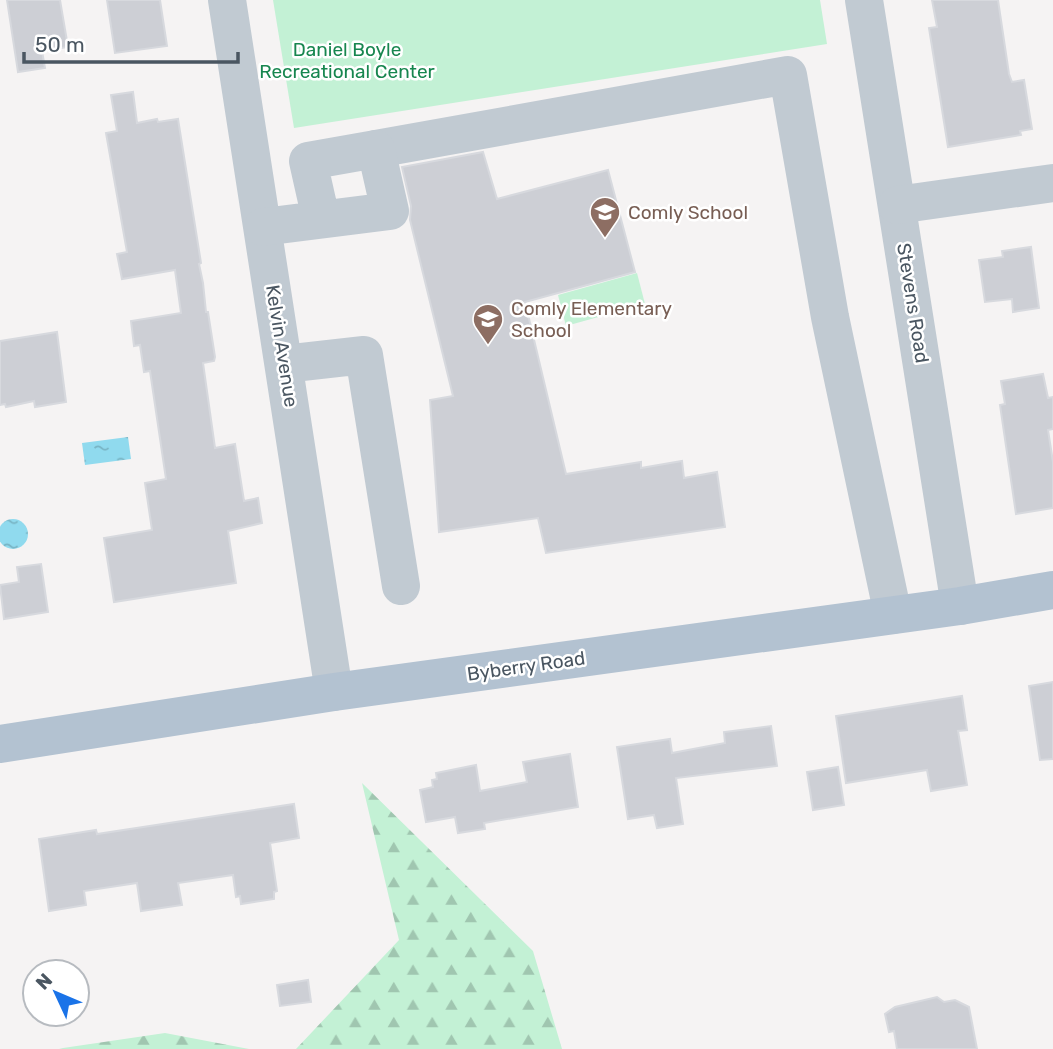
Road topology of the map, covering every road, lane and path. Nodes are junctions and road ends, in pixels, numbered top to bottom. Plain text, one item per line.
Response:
1 (227, 0) edge
2 (864, 0) edge
3 (376, 149) junction
4 (1053, 183) edge
5 (897, 205) junction
6 (321, 219) junction
7 (263, 227) junction
8 (284, 363) junction
9 (401, 586) dead end
10 (1053, 590) edge
11 (960, 606) junction
12 (892, 615) junction
13 (334, 692) junction
14 (0, 744) edge

1 - 7 street, Kelvin Avenue
2 - 5 street, Stevens Road
3 - 6 street
3 - 6 street
3 - 12 street
4 - 5 street
5 - 11 street, Stevens Road
6 - 7 street
7 - 8 street, Kelvin Avenue
8 - 9 street
8 - 13 street, Kelvin Avenue
10 - 11 main road, Byberry Road
11 - 12 main road, Byberry Road
12 - 13 main road, Byberry Road
13 - 14 main road, Byberry Road

